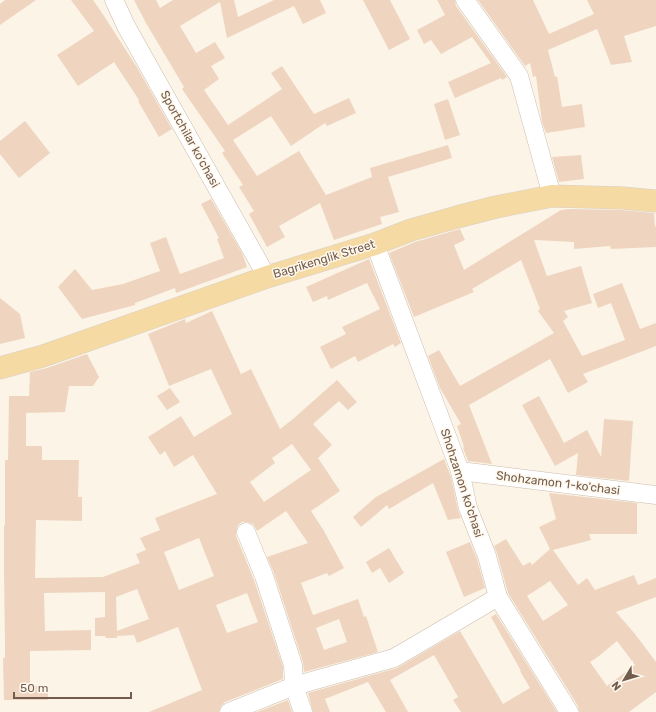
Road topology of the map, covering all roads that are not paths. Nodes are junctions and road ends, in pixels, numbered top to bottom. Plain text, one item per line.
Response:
1 (114, 0) edge
2 (465, 0) edge
3 (552, 196) junction
4 (656, 201) edge
5 (374, 244) junction
6 (267, 277) junction
7 (0, 372) edge
8 (460, 471) junction
9 (656, 495) edge
10 (246, 532) dead end
11 (498, 597) junction
12 (294, 686) junction
13 (229, 712) edge
14 (303, 712) edge
15 (569, 712) edge

1 - 6 street, Sportchilar ko‘chasi
2 - 3 street
3 - 4 main road, Bagrikenglik Street
3 - 5 main road, Bagrikenglik Street
5 - 6 main road, Bagrikenglik Street
5 - 8 street, Shohzamon ko'chasi
6 - 7 main road, Bagrikenglik Street
8 - 9 street, Shohzamon 1-ko'chasi
8 - 11 street, Shohzamon ko'chasi
10 - 12 street
11 - 12 street
11 - 15 street, Shohzamon ko'chasi
12 - 13 street
12 - 14 street

